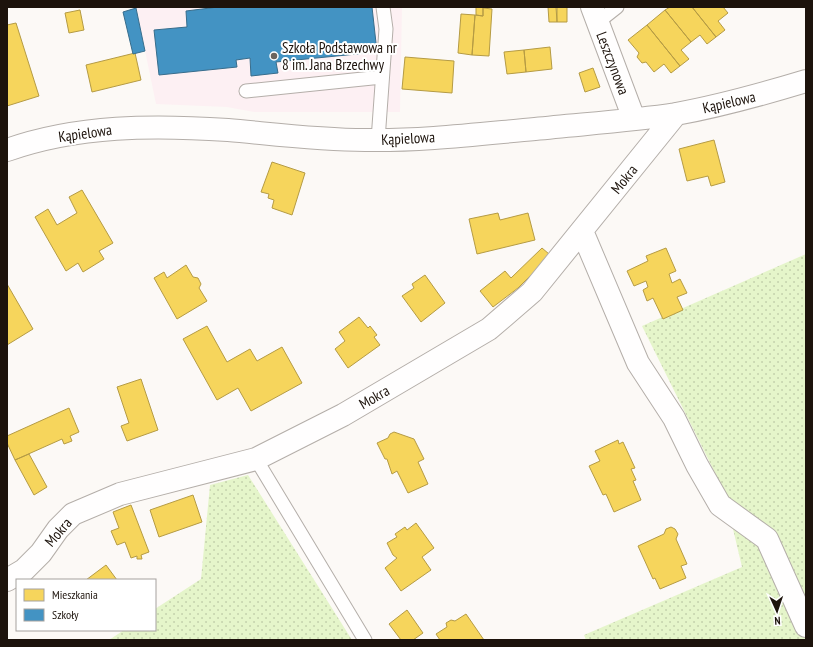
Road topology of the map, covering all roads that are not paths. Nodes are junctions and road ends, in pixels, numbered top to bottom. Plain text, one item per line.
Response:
1 (383, 7) edge
2 (617, 7) edge
3 (595, 15) edge
4 (382, 77) junction
5 (806, 82) edge
6 (246, 91) dead end
7 (676, 114) junction
8 (634, 119) junction
9 (378, 140) junction
10 (7, 150) edge
11 (582, 231) junction
12 (256, 459) junction
13 (7, 580) edge
14 (806, 626) edge
15 (365, 640) edge

1 - 4 lane
2 - 3 lane
3 - 8 street, Leszczynowa
4 - 6 lane
4 - 9 lane
5 - 7 street, Kąpielowa
7 - 8 street, Kąpielowa
7 - 11 street, Mokra
8 - 9 street, Kąpielowa
9 - 10 street, Kąpielowa
11 - 12 street, Mokra
11 - 14 street
12 - 13 street, Mokra
12 - 15 lane

